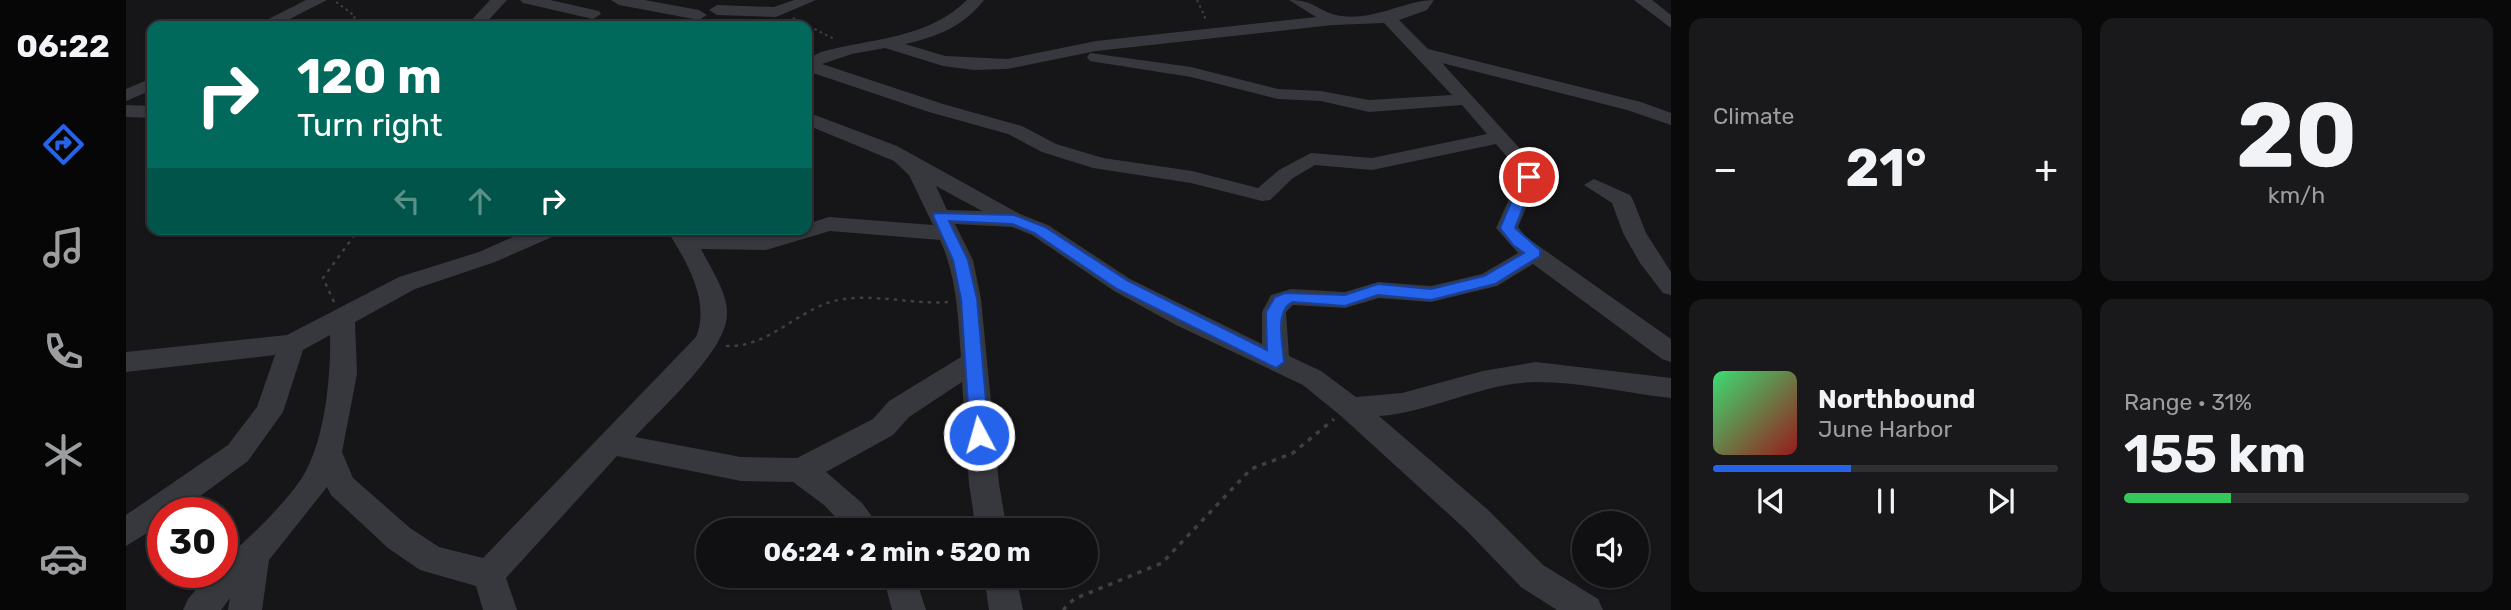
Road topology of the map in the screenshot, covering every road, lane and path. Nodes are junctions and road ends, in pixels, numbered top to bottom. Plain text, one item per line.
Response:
1 (319, 0) edge
2 (333, 0) edge
3 (499, 0) edge
4 (528, 0) edge
5 (610, 0) edge
6 (619, 0) edge
7 (808, 0) edge
8 (976, 0) edge
9 (1297, 0) edge
10 (1426, 0) edge
11 (1642, 0) edge
12 (776, 12) junction
13 (744, 13) edge
14 (593, 14) junction
15 (699, 15) junction
16 (1388, 18) junction
17 (1333, 20) junction
18 (274, 21) edge
19 (353, 21) edge
20 (479, 21) edge
21 (584, 21) edge
22 (688, 21) edge
23 (795, 21) edge
24 (1671, 23) edge
25 (812, 29) edge
26 (833, 39) dead end
27 (891, 45) junction
28 (1071, 49) junction
29 (1422, 54) junction
30 (812, 63) edge
31 (812, 67) edge
32 (147, 86) edge
33 (126, 96) edge
34 (1467, 99) junction
35 (126, 111) edge
36 (147, 111) edge
37 (1671, 119) edge
38 (812, 120) edge
39 (1502, 136) junction
40 (910, 163) junction
41 (1594, 185) dead end
42 (1014, 220) junction
43 (943, 224) junction
44 (812, 228) edge
45 (355, 235) edge
46 (538, 235) edge
47 (681, 235) edge
48 (798, 235) edge
49 (1535, 253) junction
50 (1671, 287) edge
51 (969, 299) junction
52 (342, 319) junction
53 (706, 342) junction
54 (292, 344) junction
55 (1671, 352) edge
56 (126, 362) edge
57 (1276, 362) junction
58 (972, 363) junction
59 (1671, 388) edge
60 (1351, 408) junction
61 (612, 443) junction
62 (328, 452) junction
63 (797, 470) junction
64 (857, 518) edge
65 (990, 518) edge
66 (126, 532) edge
67 (254, 555) junction
68 (489, 574) junction
69 (903, 588) edge
70 (1002, 588) edge
71 (200, 610) edge
72 (245, 610) edge
73 (500, 610) edge
74 (909, 610) edge
75 (1006, 610) edge
76 (1063, 610) edge
77 (1586, 610) edge

1 - 18 street
2 - 19 path
3 - 20 street
4 - 14 street
5 - 14 street
6 - 15 street
7 - 12 street
8 - 27 street
9 - 17 street
10 - 16 street
11 - 24 street
12 - 13 street
12 - 23 path
13 - 15 street
14 - 21 street
15 - 22 street
16 - 17 street
16 - 29 street
17 - 28 street
25 - 26 path
27 - 28 street
27 - 30 street
28 - 34 street
29 - 34 street
29 - 37 street
31 - 39 street
32 - 33 street
34 - 39 street
35 - 36 street
38 - 40 street
39 - 49 street
40 - 42 street
40 - 43 street
41 - 50 street
42 - 43 street
42 - 57 street
43 - 44 street
43 - 51 street
45 - 52 path
46 - 52 street
47 - 48 street
47 - 53 street
49 - 55 street
49 - 57 street
51 - 53 path
51 - 58 street
52 - 54 street
52 - 62 street
53 - 61 street
54 - 56 street
54 - 66 street
57 - 60 street
58 - 63 street
58 - 65 street
59 - 60 street
60 - 76 path
60 - 77 street
61 - 63 street
61 - 68 street
62 - 67 street
62 - 68 street
63 - 64 street
67 - 71 street
67 - 72 street
68 - 73 street
69 - 74 street
70 - 75 street

